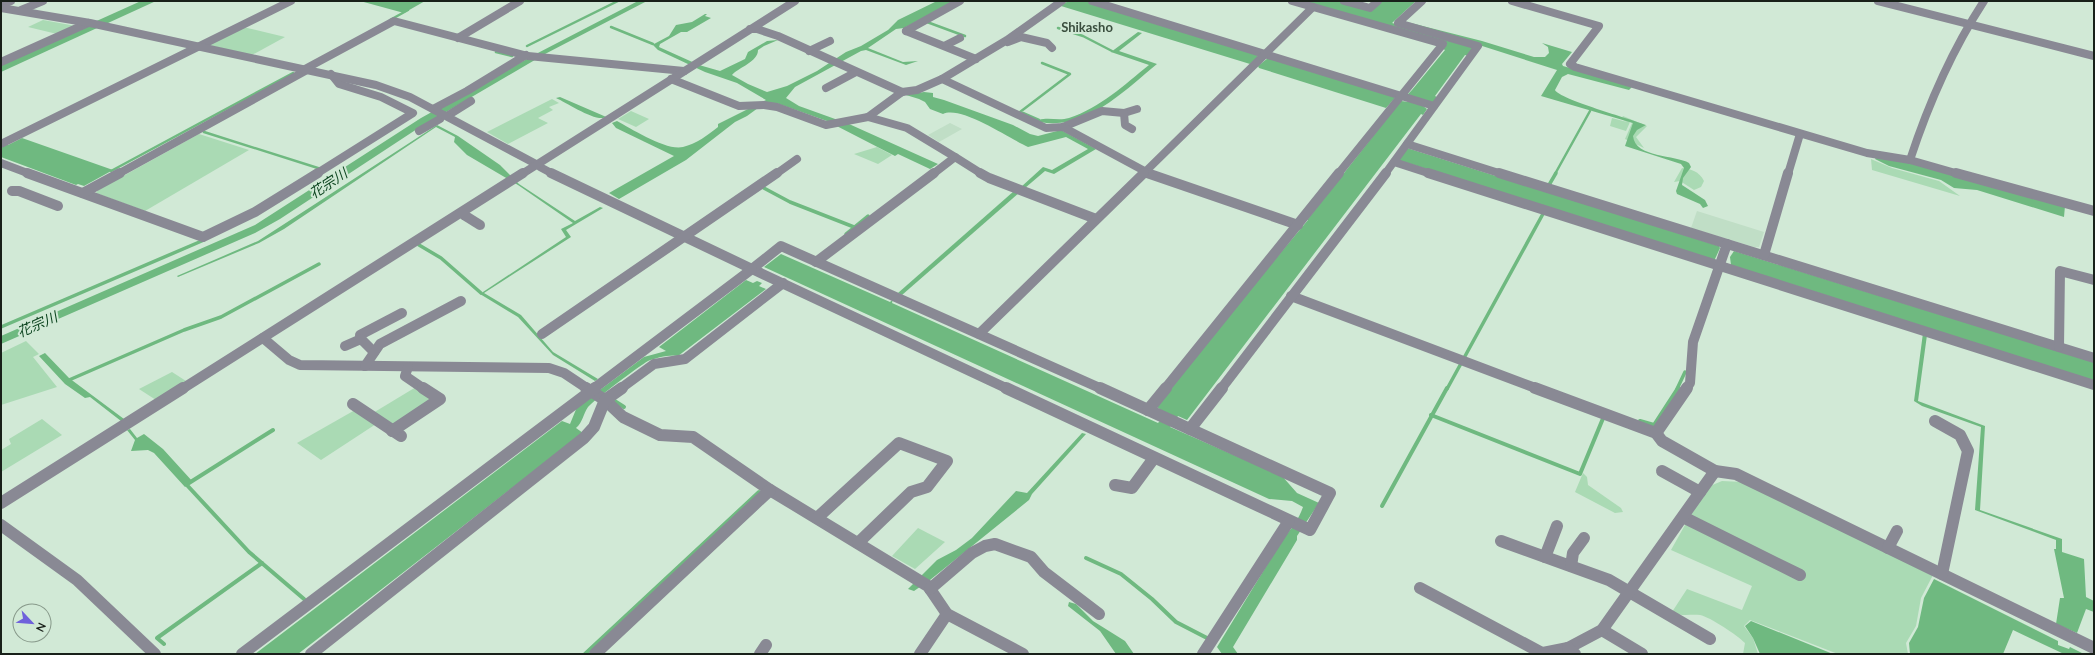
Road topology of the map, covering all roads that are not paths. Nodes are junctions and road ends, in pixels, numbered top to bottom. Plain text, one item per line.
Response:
1 (11, 1) edge
2 (43, 1) edge
3 (291, 1) edge
4 (520, 1) edge
5 (795, 1) edge
6 (960, 1) edge
7 (1062, 1) edge
8 (1092, 1) edge
9 (1292, 1) edge
10 (1344, 1) edge
11 (1378, 1) edge
12 (1422, 1) edge
13 (1512, 1) edge
14 (1878, 1) edge
15 (1984, 1) edge
16 (1, 5) edge
17 (1313, 7) junction
18 (1, 8) edge
19 (21, 10) junction
20 (89, 23) junction
21 (1969, 24) junction
22 (750, 29) junction
23 (458, 38) junction
24 (960, 38) dead end
25 (830, 41) dead end
26 (1000, 44) junction
27 (946, 45) junction
28 (198, 47) junction
29 (1052, 48) dead end
30 (809, 51) junction
31 (1265, 54) junction
32 (527, 56) junction
33 (2094, 56) edge
34 (976, 59) junction
35 (1, 62) edge
36 (306, 69) junction
37 (684, 71) junction
38 (856, 72) junction
39 (331, 74) junction
40 (671, 79) junction
41 (942, 79) junction
42 (826, 88) dead end
43 (902, 92) junction
44 (1404, 97) junction
45 (471, 101) dead end
46 (1431, 105) junction
47 (433, 109) junction
48 (1137, 109) dead end
49 (1124, 113) junction
50 (444, 117) junction
51 (868, 117) junction
52 (1063, 127) junction
53 (1132, 129) dead end
54 (419, 131) dead end
55 (1800, 134) junction
56 (1, 144) edge
57 (1407, 144) junction
58 (956, 157) junction
59 (797, 160) dead end
60 (1910, 160) junction
61 (1394, 162) junction
62 (1, 163) edge
63 (538, 165) junction
64 (1144, 172) junction
65 (12, 191) dead end
66 (83, 193) junction
67 (58, 206) dead end
68 (2094, 211) edge
69 (464, 215) dead end
70 (1096, 219) junction
71 (480, 225) dead end
72 (1298, 225) junction
73 (683, 237) junction
74 (1727, 246) junction
75 (1764, 255) junction
76 (816, 262) junction
77 (1721, 264) junction
78 (752, 269) junction
79 (2094, 280) edge
80 (783, 283) junction
81 (1291, 296) junction
82 (461, 301) dead end
83 (402, 313) dead end
84 (383, 324) junction
85 (542, 334) dead end
86 (979, 334) junction
87 (360, 336) dead end
88 (396, 336) junction
89 (262, 338) junction
90 (345, 346) dead end
91 (2059, 347) junction
92 (374, 352) junction
93 (2094, 358) edge
94 (364, 366) junction
95 (408, 367) junction
96 (2094, 385) edge
97 (589, 391) junction
98 (605, 400) junction
99 (353, 404) dead end
100 (1148, 410) junction
101 (1936, 421) dead end
102 (1190, 429) junction
103 (1656, 433) junction
104 (1154, 458) junction
105 (1662, 471) dead end
106 (1714, 472) junction
107 (1115, 485) dead end
108 (770, 490) junction
109 (1700, 492) junction
110 (1, 503) edge
111 (1683, 517) junction
112 (816, 518) junction
113 (1289, 521) junction
114 (1, 525) edge
115 (1557, 526) dead end
116 (1897, 531) dead end
117 (1584, 538) dead end
118 (1501, 541) dead end
119 (858, 543) junction
120 (1888, 548) junction
121 (1545, 557) junction
122 (1571, 566) junction
123 (1942, 574) junction
124 (1800, 575) dead end
125 (1420, 588) dead end
126 (930, 589) junction
127 (1630, 592) junction
128 (947, 614) junction
129 (1098, 614) dead end
130 (1602, 630) junction
131 (1710, 639) dead end
132 (2094, 648) edge
133 (1571, 651) edge
134 (1208, 652) edge
135 (155, 654) edge
136 (242, 654) edge
137 (311, 654) edge
138 (595, 654) edge
139 (920, 654) edge
140 (1022, 654) edge
141 (1540, 654) edge
142 (1642, 654) edge

1 - 16 street
2 - 19 street
3 - 28 street
4 - 23 street
5 - 22 street
6 - 27 street
7 - 26 street
8 - 31 street
9 - 17 street
10 - 11 street
12 - 46 street
13 - 55 street
14 - 21 street
15 - 21 street
17 - 31 street
17 - 44 street
18 - 19 street
19 - 20 street
20 - 28 street
20 - 35 street
21 - 33 street
21 - 60 street
22 - 30 street
22 - 37 street
23 - 32 street
23 - 36 street
24 - 27 street
25 - 30 street
26 - 29 street
26 - 34 street
27 - 34 street
28 - 36 street
28 - 56 street
30 - 38 street
31 - 44 street
31 - 64 street
32 - 37 street
32 - 47 street
34 - 41 street
36 - 39 street
36 - 66 street
37 - 40 street
38 - 42 street
38 - 43 street
39 - 47 street
39 - 66 street
40 - 51 street
40 - 63 street
41 - 43 street
41 - 52 street
43 - 51 street
44 - 46 street
44 - 72 street
45 - 50 street
46 - 57 street
47 - 50 street
48 - 49 street
49 - 52 street
49 - 53 street
50 - 54 street
50 - 63 street
51 - 58 street
52 - 64 street
55 - 60 street
55 - 75 street
57 - 61 street
57 - 74 street
58 - 70 street
58 - 76 street
59 - 73 street
60 - 68 street
61 - 77 street
61 - 81 street
62 - 66 street
63 - 73 street
63 - 89 street
64 - 70 street
64 - 72 street
65 - 67 street
69 - 71 street
70 - 86 street
72 - 100 street
73 - 78 street
73 - 85 street
74 - 75 street
74 - 77 street
75 - 91 street
76 - 78 street
76 - 86 street
77 - 96 street
77 - 103 street
78 - 80 street
78 - 97 street
79 - 91 street
80 - 98 street
80 - 104 street
81 - 102 street
81 - 103 street
82 - 88 street
83 - 84 street
84 - 87 street
84 - 88 street
86 - 100 street
88 - 92 street
89 - 94 street
89 - 110 street
90 - 92 street
91 - 93 street
92 - 94 street
94 - 95 street
95 - 97 street
95 - 99 street
97 - 98 street
97 - 136 street
98 - 108 street
98 - 137 street
100 - 102 street
101 - 123 street
102 - 113 street
103 - 106 street
104 - 107 street
104 - 113 street
105 - 109 street
106 - 109 street
106 - 120 street
108 - 112 street
108 - 138 street
109 - 111 street
111 - 124 street
111 - 127 street
112 - 119 street
112 - 119 street
113 - 134 street
114 - 135 street
115 - 121 street
116 - 120 street
117 - 122 street
118 - 121 street
119 - 126 street
120 - 123 street
121 - 122 street
122 - 127 street
123 - 132 street
125 - 141 street
126 - 128 street
126 - 129 street
127 - 130 street
127 - 131 street
128 - 139 street
128 - 140 street
130 - 133 street
130 - 142 street
133 - 141 street

